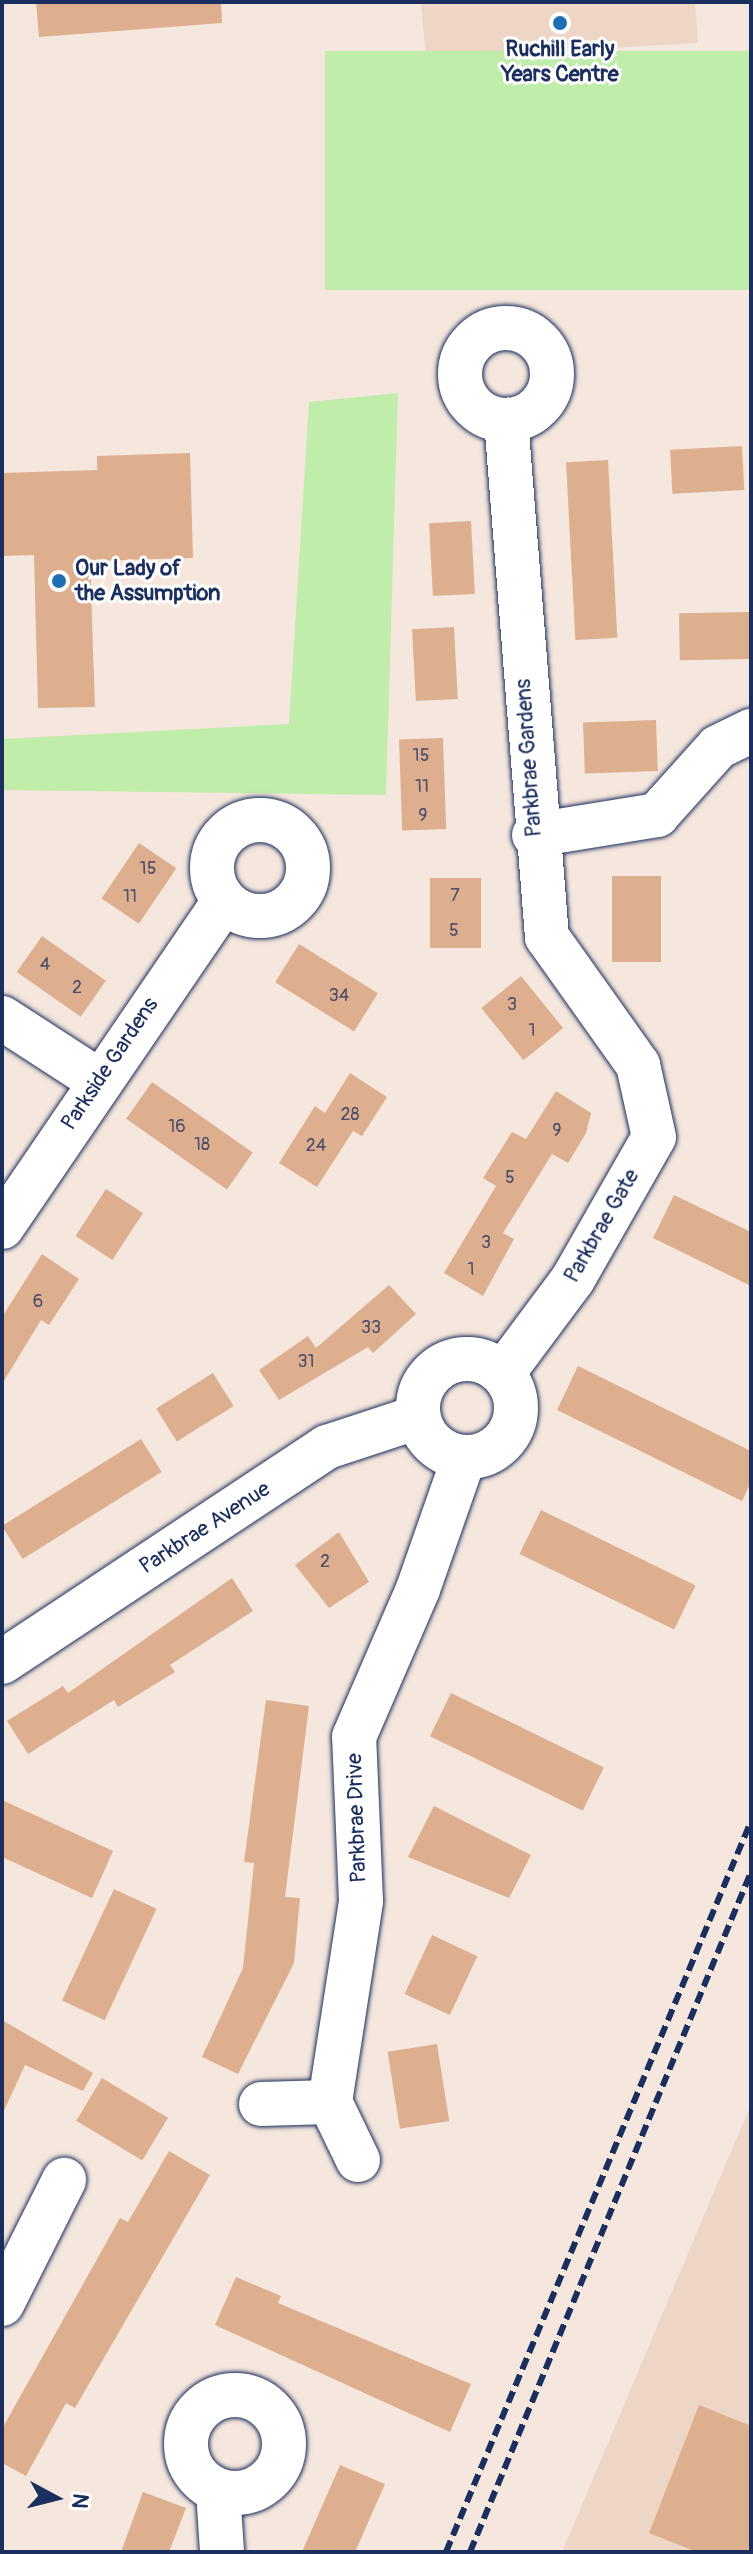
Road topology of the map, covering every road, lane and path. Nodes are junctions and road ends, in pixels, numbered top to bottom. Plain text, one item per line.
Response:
1 (506, 420) dead end
2 (751, 731) edge
3 (534, 835) junction
4 (223, 903) dead end
5 (2, 1018) edge
6 (638, 1065) joint
7 (98, 1080) junction
8 (2, 1227) edge
9 (503, 1373) junction
10 (418, 1417) junction
11 (464, 1458) junction
12 (2, 1662) edge
13 (330, 2102) junction
14 (261, 2104) dead end
15 (358, 2160) dead end
16 (64, 2180) dead end
17 (2, 2304) edge
18 (218, 2491) dead end
19 (222, 2552) edge

1 - 3 street, Parkbrae Gardens
2 - 3 street
3 - 6 street, Parkbrae Gardens
4 - 7 street, Parkside Gardens
5 - 7 street
6 - 9 street, Parkbrae Gate
7 - 8 street, Parkside Gardens
9 - 10 street
9 - 11 street
10 - 11 street
10 - 12 street, Parkbrae Avenue
11 - 13 street, Parkbrae Drive
13 - 14 street
13 - 15 street
16 - 17 street
18 - 19 street

